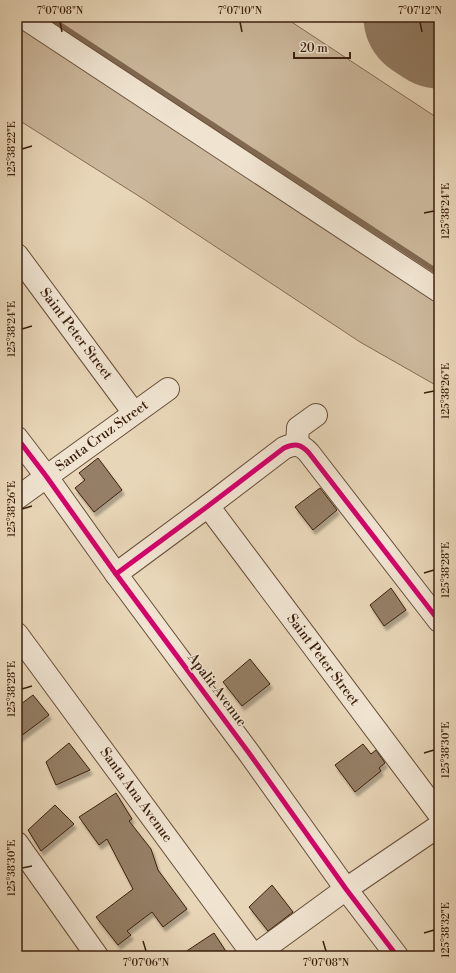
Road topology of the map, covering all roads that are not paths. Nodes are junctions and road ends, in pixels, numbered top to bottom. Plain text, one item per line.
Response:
1 (23, 17) edge
2 (17, 255) edge
3 (439, 291) edge
4 (168, 389) dead end
5 (134, 413) junction
6 (316, 415) dead end
7 (17, 438) edge
8 (297, 444) junction
9 (46, 476) junction
10 (17, 498) edge
11 (208, 506) junction
12 (116, 574) junction
13 (439, 621) edge
14 (17, 634) edge
15 (439, 814) edge
16 (439, 826) edge
17 (17, 843) edge
18 (346, 889) junction
19 (97, 956) edge
20 (254, 956) edge
21 (397, 956) edge

1 - 3 street
2 - 5 street, Saint Peter Street
4 - 5 street, Santa Cruz Street
5 - 9 street, Santa Cruz Street
6 - 8 street
7 - 9 street, Apalit Avenue
8 - 11 street
8 - 13 street
9 - 10 street, Santa Cruz Street
9 - 12 street, Apalit Avenue
11 - 12 street
11 - 15 street, Saint Peter Street
12 - 18 street, Apalit Avenue
14 - 20 street, Santa Ana Avenue
16 - 18 street
17 - 19 street
18 - 20 street
18 - 21 street, Apalit Avenue

